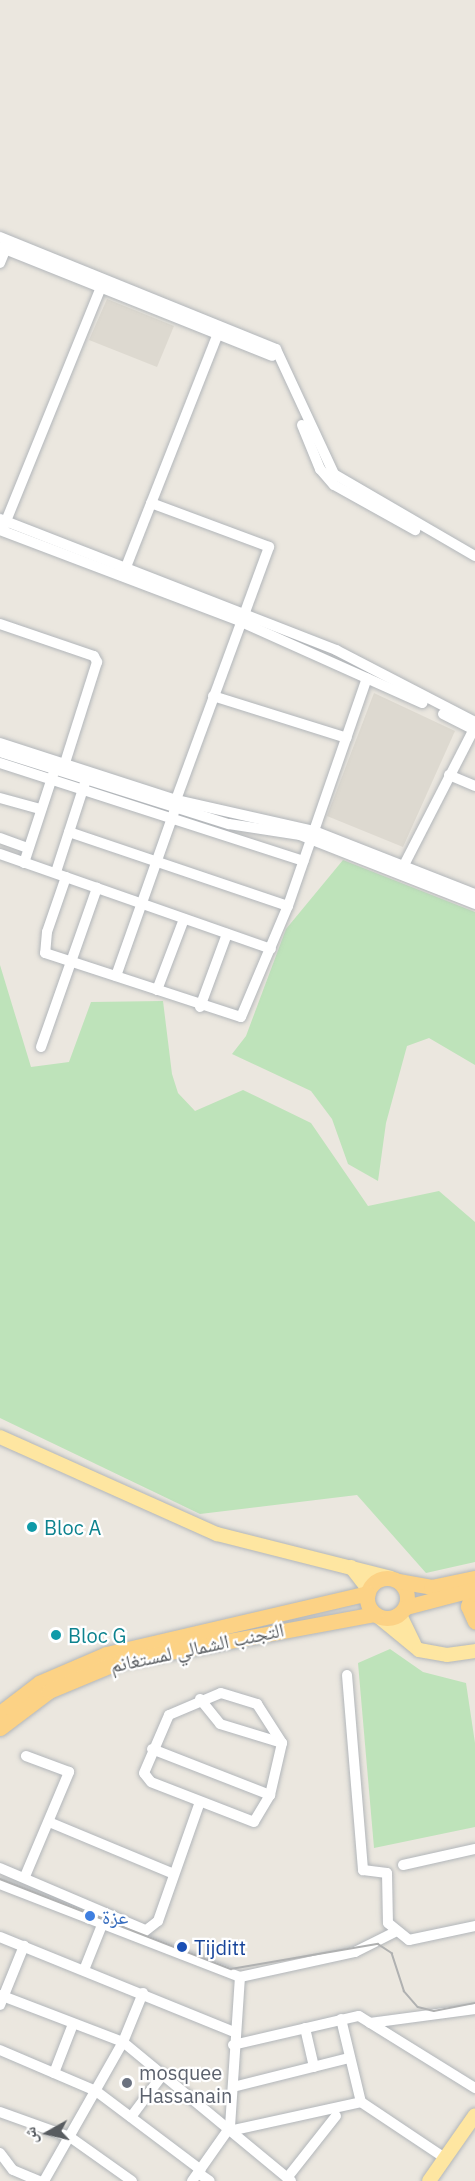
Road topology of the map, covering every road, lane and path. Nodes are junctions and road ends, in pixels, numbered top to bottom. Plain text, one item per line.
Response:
1 (4, 244) edge
2 (0, 263) edge
3 (101, 287) junction
4 (218, 333) junction
5 (151, 503) junction
6 (2, 527) edge
7 (475, 556) edge
8 (475, 564) edge
9 (126, 567) junction
10 (241, 617) junction
11 (0, 624) edge
12 (367, 678) junction
13 (213, 696) junction
14 (475, 727) edge
15 (347, 738) junction
16 (0, 743) edge
17 (0, 752) edge
18 (0, 763) edge
19 (58, 768) junction
20 (449, 775) junction
21 (85, 784) junction
22 (475, 786) edge
23 (0, 798) edge
24 (40, 809) junction
25 (174, 809) junction
26 (69, 832) junction
27 (313, 835) junction
28 (0, 838) edge
29 (27, 848) junction
30 (0, 854) edge
31 (304, 861) junction
32 (158, 862) junction
33 (24, 863) junction
34 (404, 865) junction
35 (61, 874) junction
36 (97, 888) junction
37 (475, 894) edge
38 (475, 904) edge
39 (143, 905) junction
40 (288, 906) junction
41 (184, 919) junction
42 (226, 934) junction
43 (271, 949) junction
44 (72, 962) junction
45 (116, 976) junction
46 (157, 990) junction
47 (200, 1007) junction
48 (41, 1047) dead end
49 (0, 1437) edge
50 (344, 1563) junction
51 (395, 1579) junction
52 (474, 1585) edge
53 (368, 1592) junction
54 (403, 1611) junction
55 (377, 1616) junction
56 (475, 1622) edge
57 (419, 1650) junction
58 (475, 1651) edge
59 (347, 1675) dead end
60 (200, 1699) junction
61 (0, 1713) edge
62 (0, 1728) edge
63 (282, 1743) junction
64 (152, 1749) junction
65 (26, 1756) dead end
66 (270, 1795) junction
67 (200, 1802) junction
68 (49, 1822) junction
69 (475, 1850) edge
70 (403, 1865) dead end
71 (0, 1868) edge
72 (26, 1874) dead end
73 (174, 1874) junction
74 (0, 1884) edge
75 (102, 1924) junction
76 (475, 1926) edge
77 (140, 1930) junction
78 (396, 1933) junction
79 (0, 1937) edge
80 (24, 1946) junction
81 (84, 1970) junction
82 (240, 1977) junction
83 (143, 1993) junction
84 (1, 1999) edge
85 (475, 2009) edge
86 (341, 2019) junction
87 (370, 2023) junction
88 (73, 2024) junction
89 (305, 2028) junction
90 (234, 2032) junction
91 (123, 2042) junction
92 (233, 2045) junction
93 (0, 2050) edge
94 (349, 2058) junction
95 (314, 2067) junction
96 (54, 2073) junction
97 (164, 2074) junction
98 (233, 2087) junction
99 (475, 2088) edge
100 (96, 2091) junction
101 (361, 2103) junction
102 (0, 2112) edge
103 (475, 2115) edge
104 (336, 2116) dead end
105 (131, 2117) junction
106 (232, 2128) junction
107 (475, 2129) edge
108 (70, 2137) junction
109 (0, 2153) edge
110 (444, 2158) junction
111 (197, 2175) edge
112 (289, 2179) edge
113 (39, 2181) edge
114 (44, 2181) edge
115 (132, 2181) edge
116 (210, 2181) edge
117 (429, 2181) edge
118 (439, 2181) edge

1 - 2 street
1 - 3 street
1 - 7 street
3 - 4 street
3 - 6 street
4 - 5 street
4 - 8 street
5 - 9 street
5 - 10 street
6 - 9 street
6 - 10 street
9 - 10 street
10 - 12 street
10 - 13 street
10 - 14 street
11 - 19 street
12 - 14 street
12 - 15 street
13 - 15 street
13 - 25 street
14 - 20 street
15 - 27 street
16 - 19 street
17 - 19 street
18 - 19 street
19 - 21 street
19 - 24 street
19 - 25 street
20 - 22 street
20 - 34 street
21 - 25 street
21 - 26 street
23 - 24 street
24 - 29 street
25 - 27 street
25 - 31 street
25 - 32 street
26 - 32 street
26 - 35 street
27 - 31 street
27 - 34 street
27 - 38 street
28 - 29 street
29 - 33 street
30 - 33 street
31 - 40 street
32 - 39 street
32 - 40 street
33 - 35 street
34 - 37 street
35 - 36 street
35 - 44 street
36 - 39 street
36 - 44 street
39 - 41 street
39 - 45 street
40 - 43 street
41 - 42 street
41 - 46 street
42 - 43 street
42 - 47 street
43 - 47 street
44 - 45 street
44 - 48 street
45 - 46 street
46 - 47 street
49 - 50 main road
50 - 51 main road
50 - 53 main road
51 - 52 highway
51 - 53 highway
51 - 54 highway
52 - 54 highway
52 - 56 highway
53 - 55 highway
53 - 61 highway, التجنب الشمالي لمستغانم
54 - 55 highway
54 - 57 main road
55 - 57 main road
55 - 62 highway, التجنب الشمالي لمستغانم
57 - 58 main road
59 - 78 street
60 - 63 street
60 - 63 street
60 - 64 street
63 - 66 street
64 - 66 street
64 - 67 street
65 - 68 street
66 - 67 street
67 - 73 street
68 - 72 street
68 - 73 street
69 - 70 street
71 - 77 street
73 - 77 street
74 - 75 street
75 - 77 street
75 - 81 street
76 - 78 street
77 - 82 street
78 - 82 street
79 - 80 street
80 - 81 street
80 - 84 street
81 - 83 street
82 - 90 street
83 - 90 street
83 - 91 street
84 - 88 street
85 - 87 street
86 - 87 street
86 - 89 street
86 - 94 street
87 - 99 street
88 - 91 street
88 - 96 street
89 - 92 street
89 - 95 street
90 - 92 street
91 - 97 street
91 - 100 street
92 - 98 street
93 - 96 street
94 - 95 street
94 - 101 street
95 - 98 street
96 - 100 street
97 - 105 street
97 - 106 street
98 - 106 street
100 - 105 street
100 - 108 street
101 - 106 street
101 - 110 street
102 - 108 street
103 - 110 main road
104 - 112 street
105 - 111 street
106 - 111 street
106 - 112 street
107 - 118 main road
108 - 114 street
108 - 115 street
109 - 113 street
110 - 117 main road
111 - 116 street

